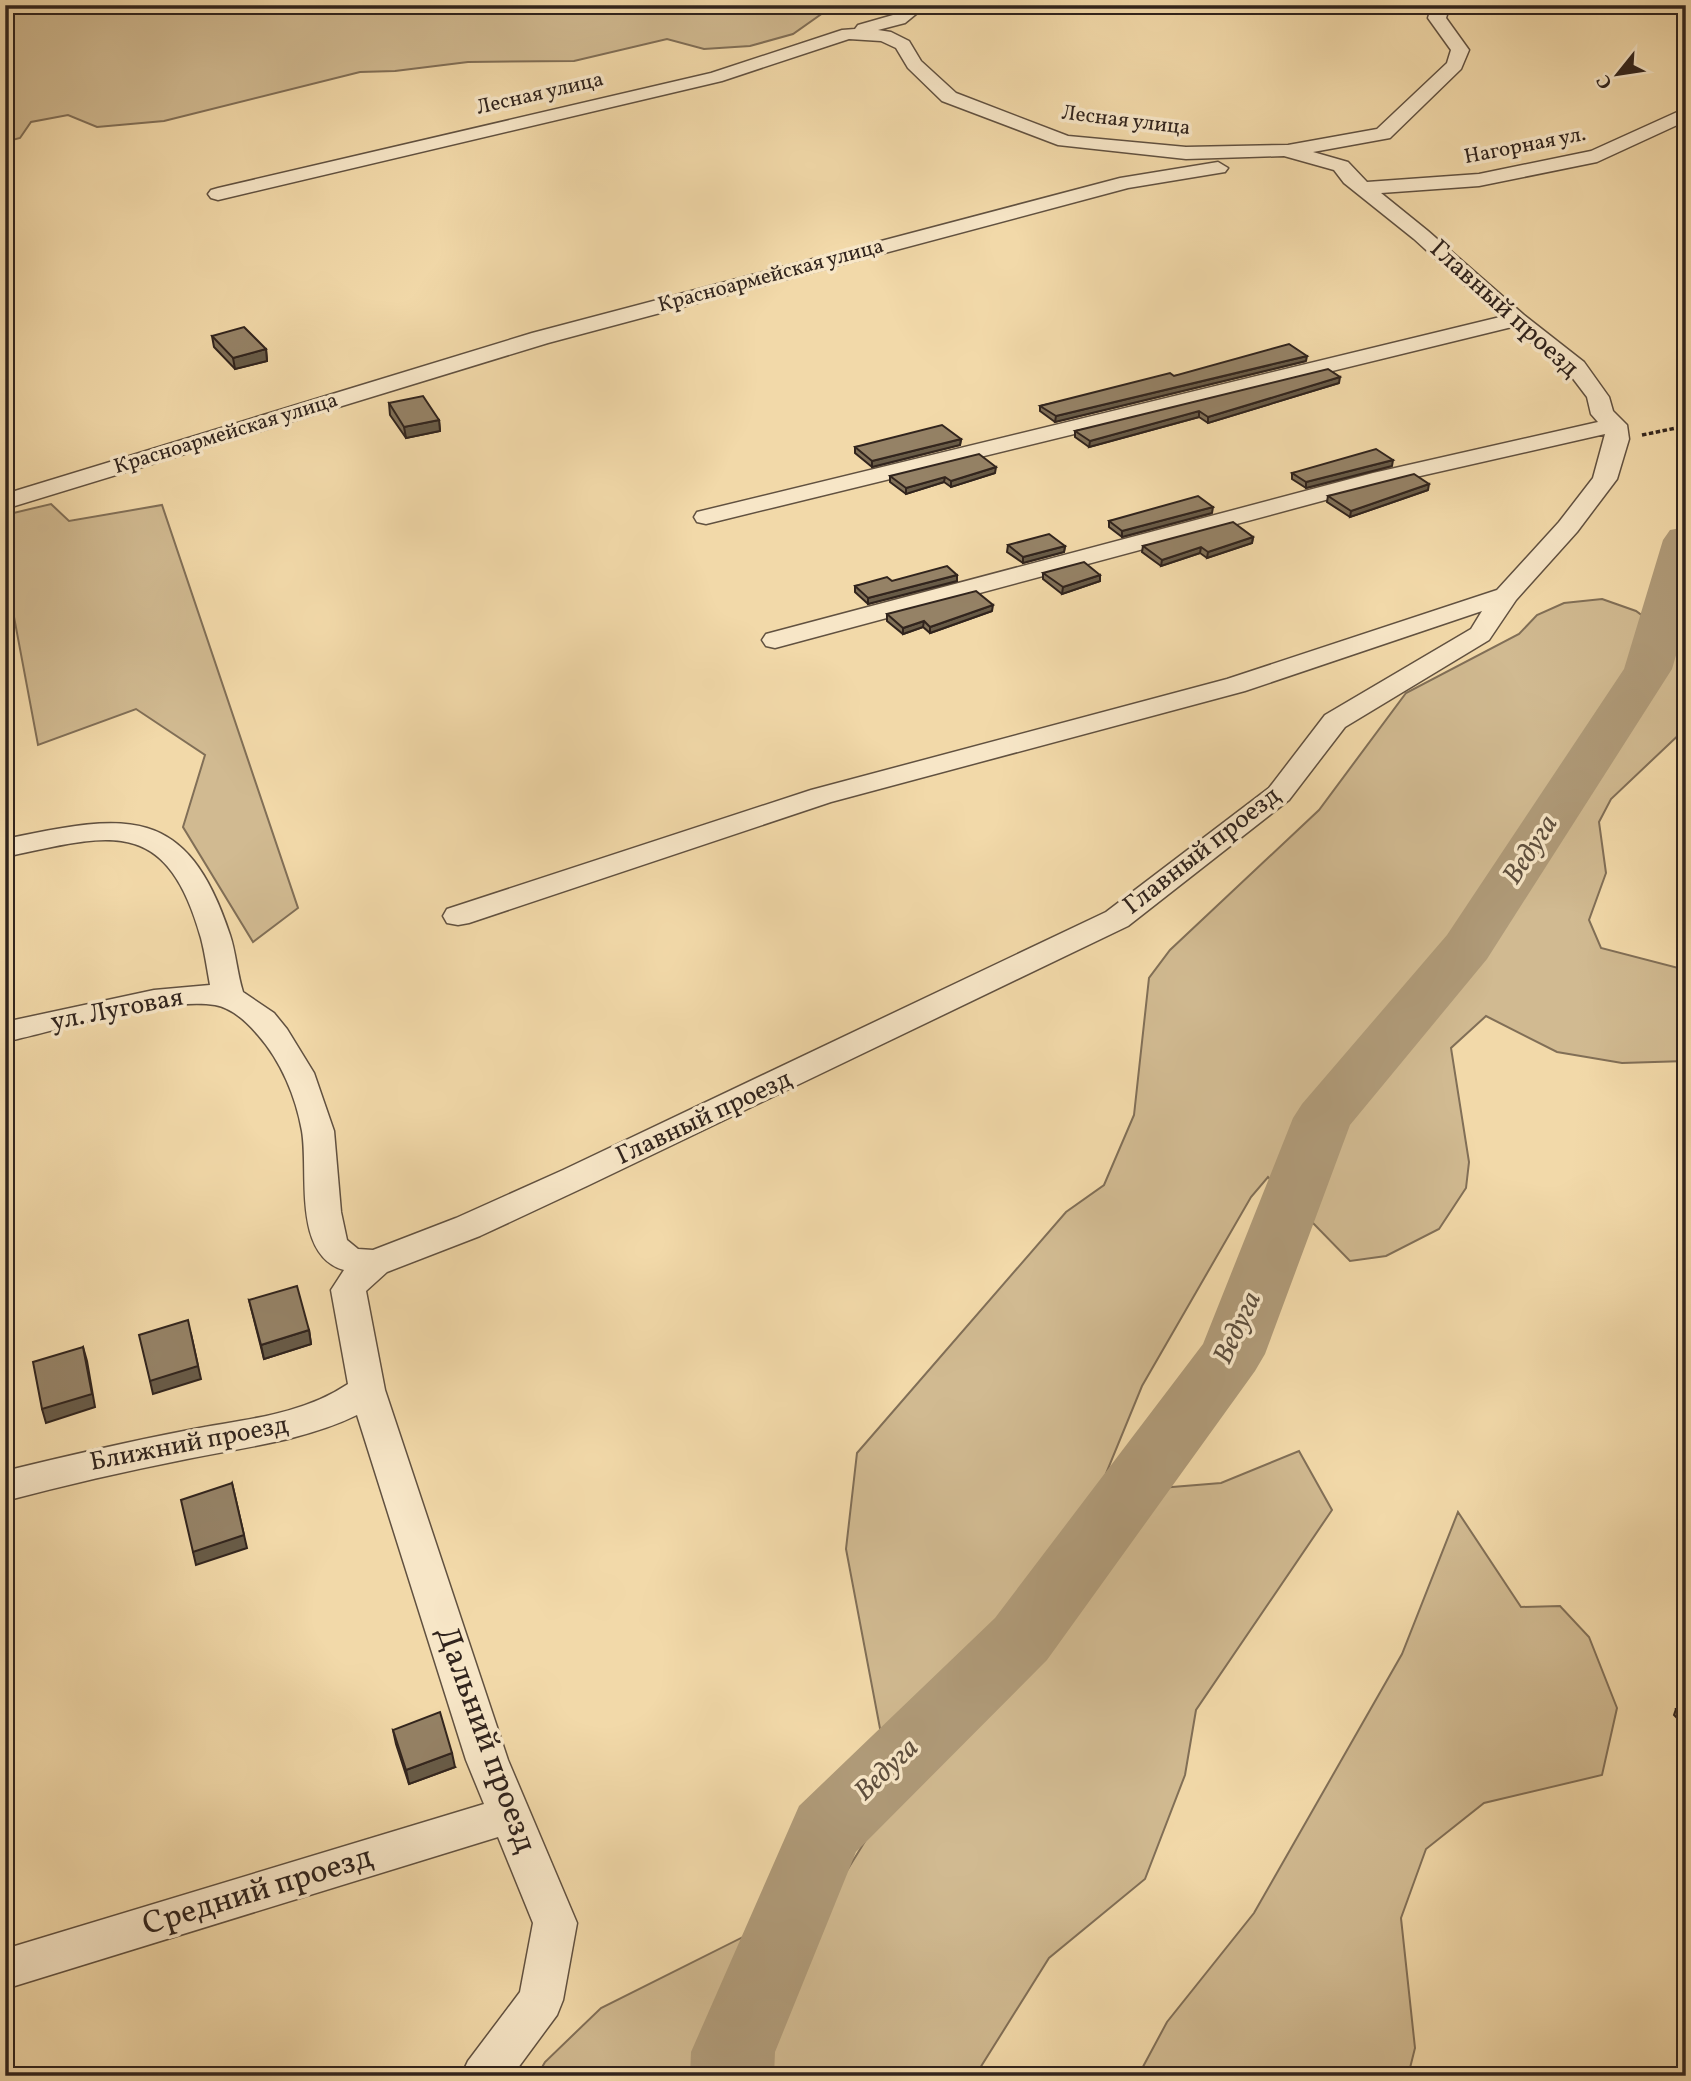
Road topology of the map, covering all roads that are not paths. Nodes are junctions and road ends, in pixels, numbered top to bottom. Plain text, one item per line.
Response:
1 (919, 5) edge
2 (1441, 5) edge
3 (869, 34) junction
4 (1686, 114) edge
5 (1383, 134) junction
6 (1285, 150) junction
7 (1341, 166) junction
8 (1363, 188) junction
9 (218, 194) dead end
10 (1516, 320) junction
11 (1616, 432) junction
12 (5, 502) edge
13 (706, 517) dead end
14 (1506, 595) junction
15 (775, 640) dead end
16 (5, 848) edge
17 (458, 916) dead end
18 (230, 999) junction
19 (5, 1032) edge
20 (375, 1263) junction
21 (367, 1390) junction
22 (5, 1486) edge
23 (510, 1815) junction
24 (5, 1969) edge
25 (484, 2076) edge

1 - 3 street, Лесная улица
2 - 5 street
3 - 6 street, Лесная улица
3 - 9 street, Лесная улица
4 - 8 street, Нагорная ул.
5 - 6 street, Красноармейская улица
5 - 7 street
6 - 7 street, Главный проезд
6 - 12 street, Красноармейская улица
7 - 8 street, Главный проезд
8 - 10 street, Главный проезд
10 - 11 street, Главный проезд
10 - 13 street
11 - 14 street, Главный проезд
11 - 15 street
14 - 17 street
14 - 20 street, Главный проезд
16 - 18 street
18 - 19 street, ул. Луговая
18 - 20 street
20 - 21 street, Дальний проезд
21 - 22 street, Ближний проезд
21 - 23 street, Дальний проезд
23 - 24 street, Средний проезд
23 - 25 street, Дальний проезд

